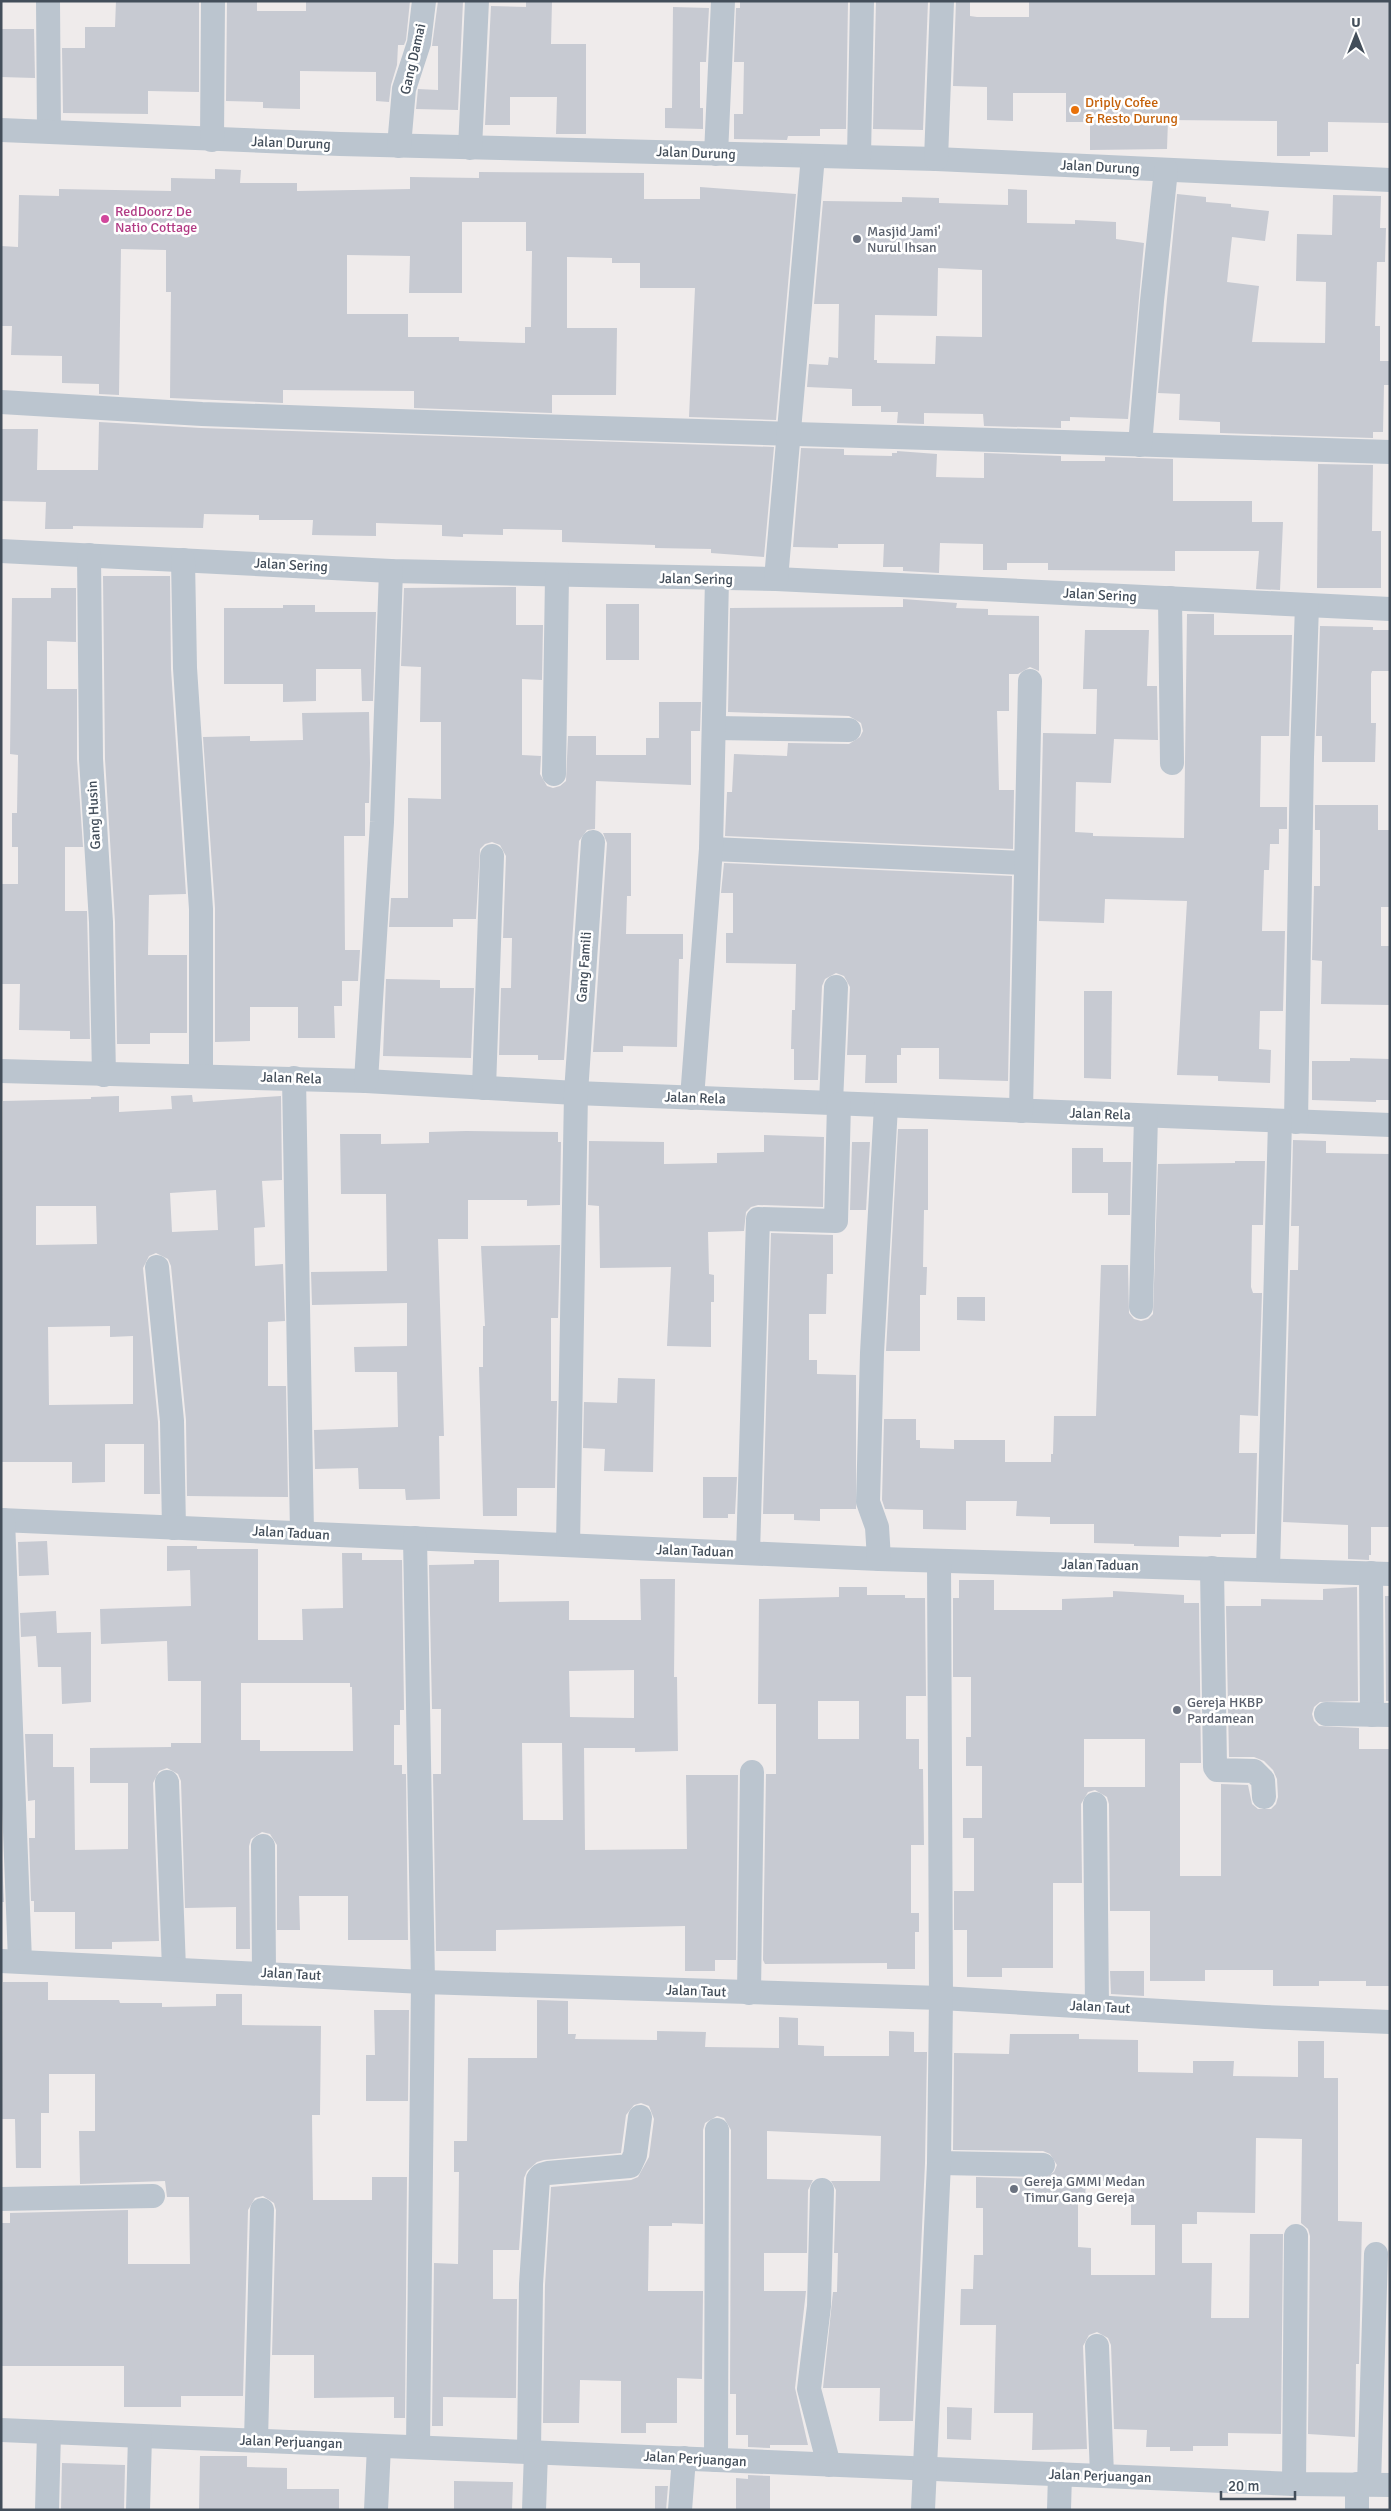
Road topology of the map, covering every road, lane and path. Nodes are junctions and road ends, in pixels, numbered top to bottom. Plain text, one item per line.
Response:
1 (48, 1) edge
2 (213, 1) edge
3 (424, 1) edge
4 (477, 1) edge
5 (723, 1) edge
6 (862, 1) edge
7 (942, 1) edge
8 (1, 130) edge
9 (49, 131) junction
10 (212, 140) junction
11 (399, 146) junction
12 (470, 148) junction
13 (716, 154) junction
14 (813, 156) junction
15 (859, 156) junction
16 (936, 159) junction
17 (1166, 170) junction
18 (1390, 180) edge
19 (1, 402) edge
20 (788, 434) junction
21 (1140, 445) junction
22 (1390, 452) edge
23 (1, 551) edge
24 (88, 555) junction
25 (183, 560) junction
26 (391, 571) junction
27 (557, 576) junction
28 (717, 579) junction
29 (776, 579) junction
30 (1170, 598) junction
31 (1307, 605) junction
32 (1390, 609) edge
33 (1030, 682) dead end
34 (715, 728) junction
35 (849, 730) dead end
36 (1172, 763) dead end
37 (554, 774) dead end
38 (593, 842) dead end
39 (711, 849) junction
40 (492, 856) dead end
41 (1025, 863) junction
42 (836, 986) dead end
43 (1, 1071) edge
44 (104, 1074) junction
45 (201, 1075) junction
46 (294, 1078) junction
47 (366, 1081) junction
48 (484, 1088) junction
49 (576, 1093) junction
50 (692, 1098) junction
51 (835, 1104) junction
52 (886, 1106) junction
53 (1021, 1111) junction
54 (1146, 1116) junction
55 (1288, 1121) junction
56 (1390, 1125) edge
57 (157, 1267) dead end
58 (1141, 1306) dead end
59 (2, 1520) edge
60 (174, 1528) junction
61 (302, 1533) junction
62 (414, 1538) junction
63 (568, 1545) junction
64 (748, 1553) junction
65 (879, 1559) junction
66 (939, 1561) junction
67 (1212, 1568) junction
68 (1268, 1569) junction
69 (1381, 1574) edge
70 (1326, 1714) dead end
71 (1381, 1715) edge
72 (752, 1772) dead end
73 (167, 1782) dead end
74 (1264, 1796) dead end
75 (1095, 1804) dead end
76 (263, 1846) dead end
77 (11, 1961) edge
78 (174, 1969) junction
79 (264, 1972) junction
80 (423, 1982) junction
81 (749, 1993) junction
82 (942, 1998) junction
83 (1097, 2007) junction
84 (1390, 2022) edge
85 (640, 2117) dead end
86 (717, 2130) dead end
87 (939, 2163) junction
88 (1043, 2165) dead end
89 (822, 2190) dead end
90 (152, 2196) dead end
91 (1, 2199) edge
92 (262, 2210) dead end
93 (1296, 2236) dead end
94 (1376, 2254) dead end
95 (1097, 2346) dead end
96 (1, 2430) edge
97 (49, 2432) junction
98 (140, 2436) junction
99 (256, 2440) junction
100 (379, 2446) junction
101 (418, 2447) junction
102 (532, 2452) junction
103 (684, 2458) junction
104 (716, 2460) junction
105 (829, 2465) junction
106 (924, 2469) junction
107 (1060, 2474) junction
108 (1102, 2475) junction
109 (1294, 2484) junction
110 (1372, 2484) edge
111 (47, 2510) edge
112 (138, 2510) edge
113 (376, 2510) edge
114 (534, 2510) edge
115 (680, 2510) edge
116 (923, 2510) edge
117 (1059, 2510) edge
118 (1357, 2510) edge

1 - 9 street
2 - 10 street
3 - 11 street, Gang Damai
4 - 12 street
5 - 13 street
6 - 15 street
7 - 16 street
8 - 9 street, Jalan Durung
9 - 10 street, Jalan Durung
10 - 11 street, Jalan Durung
11 - 12 street, Jalan Durung
12 - 13 street, Jalan Durung
13 - 14 street, Jalan Durung
14 - 15 street, Jalan Durung
14 - 20 street
15 - 16 street, Jalan Durung
16 - 17 street, Jalan Durung
17 - 18 street, Jalan Durung
17 - 21 street
19 - 20 street
20 - 21 street
20 - 29 street
21 - 22 street
23 - 24 street, Jalan Sering
24 - 25 street, Jalan Sering
24 - 44 street, Gang Husin
25 - 26 street, Jalan Sering
25 - 45 street
26 - 27 street, Jalan Sering
26 - 47 street
27 - 28 street, Jalan Sering
27 - 37 street
28 - 29 street, Jalan Sering
28 - 34 street
29 - 30 street, Jalan Sering
30 - 31 street, Jalan Sering
30 - 36 street
31 - 32 street, Jalan Sering
31 - 55 street
33 - 41 street
34 - 35 street
34 - 39 street
38 - 49 street, Gang Famili
39 - 41 street
39 - 50 street
40 - 48 street
41 - 53 street
42 - 51 street
43 - 44 street, Jalan Rela
44 - 45 street, Jalan Rela
45 - 46 street, Jalan Rela
46 - 47 street, Jalan Rela
46 - 61 street
47 - 48 street, Jalan Rela
48 - 49 street, Jalan Rela
49 - 50 street, Jalan Rela
49 - 63 street, Gang Famili
50 - 51 street, Jalan Rela
51 - 52 street, Jalan Rela
51 - 64 street
52 - 53 street, Jalan Rela
52 - 65 street
53 - 54 street, Jalan Rela
54 - 55 street, Jalan Rela
54 - 58 street
55 - 56 street, Jalan Rela
55 - 68 street
57 - 60 street
59 - 60 street, Jalan Taduan
59 - 77 street
60 - 61 street, Jalan Taduan
61 - 62 street, Jalan Taduan
62 - 63 street, Jalan Taduan
62 - 80 street
63 - 64 street, Jalan Taduan
64 - 65 street, Jalan Taduan
65 - 66 street, Jalan Taduan
66 - 67 street, Jalan Taduan
66 - 82 street
67 - 68 street, Jalan Taduan
67 - 74 street
68 - 69 street, Jalan Taduan
69 - 71 street
70 - 71 street
72 - 81 street
73 - 78 street
75 - 83 street
76 - 79 street
77 - 78 street, Jalan Taut
78 - 79 street, Jalan Taut
79 - 80 street, Jalan Taut
80 - 81 street, Jalan Taut
80 - 101 street
81 - 82 street, Jalan Taut
82 - 83 street, Jalan Taut
82 - 87 street
83 - 84 street, Jalan Taut
85 - 102 street
86 - 104 street
87 - 88 street
87 - 106 street
89 - 105 street
90 - 91 street
92 - 99 street
93 - 109 street
94 - 110 street
95 - 108 street
96 - 97 street, Jalan Perjuangan
97 - 98 street, Jalan Perjuangan
97 - 111 street
98 - 99 street, Jalan Perjuangan
98 - 112 street
99 - 100 street, Jalan Perjuangan
100 - 101 street, Jalan Perjuangan
100 - 113 street
101 - 102 street, Jalan Perjuangan
102 - 103 street, Jalan Perjuangan
102 - 114 street
103 - 104 street, Jalan Perjuangan
103 - 115 street
104 - 105 street, Jalan Perjuangan
105 - 106 street, Jalan Perjuangan
106 - 107 street, Jalan Perjuangan
106 - 116 street
107 - 108 street, Jalan Perjuangan
107 - 117 street
108 - 109 street, Jalan Perjuangan
109 - 110 street, Jalan Perjuangan
110 - 118 street

